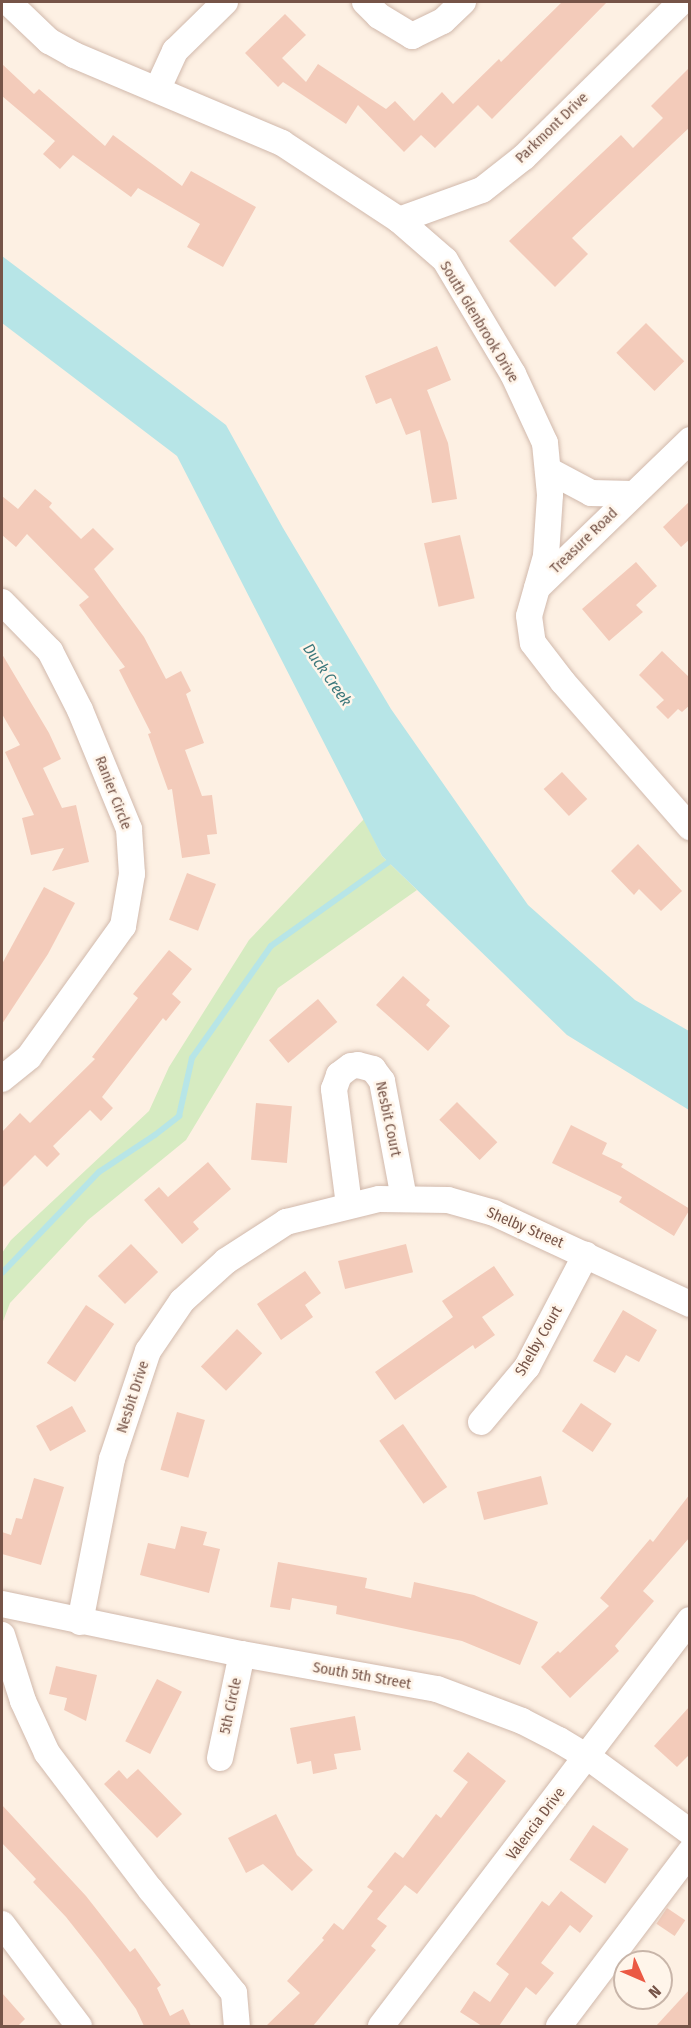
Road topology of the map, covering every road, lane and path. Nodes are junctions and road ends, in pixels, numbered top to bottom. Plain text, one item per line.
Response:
1 (8, 2) edge
2 (225, 2) edge
3 (365, 2) edge
4 (463, 2) edge
5 (681, 2) edge
6 (158, 88) junction
7 (399, 220) junction
8 (690, 440) edge
9 (548, 470) junction
10 (633, 494) junction
11 (536, 589) junction
12 (2, 602) edge
13 (690, 827) edge
14 (2, 1079) edge
15 (404, 1198) junction
16 (349, 1206) junction
17 (586, 1254) junction
18 (690, 1304) edge
19 (481, 1422) dead end
20 (2, 1604) edge
21 (690, 1620) edge
22 (80, 1622) junction
23 (2, 1635) edge
24 (242, 1654) junction
25 (587, 1757) junction
26 (220, 1758) dead end
27 (690, 1833) edge
28 (690, 1852) edge
29 (2, 1924) edge
30 (79, 2026) edge
31 (237, 2026) edge
32 (381, 2026) edge
33 (559, 2026) edge

1 - 6 street, South Glenbrook Drive
2 - 6 street
3 - 4 street
5 - 7 street, Parkmont Drive
6 - 7 street, South Glenbrook Drive
7 - 9 street, South Glenbrook Drive
8 - 10 street, Treasure Road
9 - 10 street, Treasure Road
9 - 11 street, South Glenbrook Drive
10 - 11 street, Treasure Road
11 - 13 street, South Glenbrook Drive
12 - 14 street, Ranier Circle
15 - 16 street, Shelby Street
15 - 16 street, Nesbit Court
15 - 17 street, Shelby Street
16 - 22 street, Nesbit Drive
17 - 18 street, Shelby Street
17 - 19 street, Shelby Court
20 - 22 street, South 5th Street
21 - 25 street, Valencia Drive
22 - 24 street, South 5th Street
23 - 31 street
24 - 25 street, South 5th Street
24 - 26 street, 5th Circle
25 - 27 street, South 5th Street
25 - 32 street, Valencia Drive
28 - 33 street
29 - 30 street

